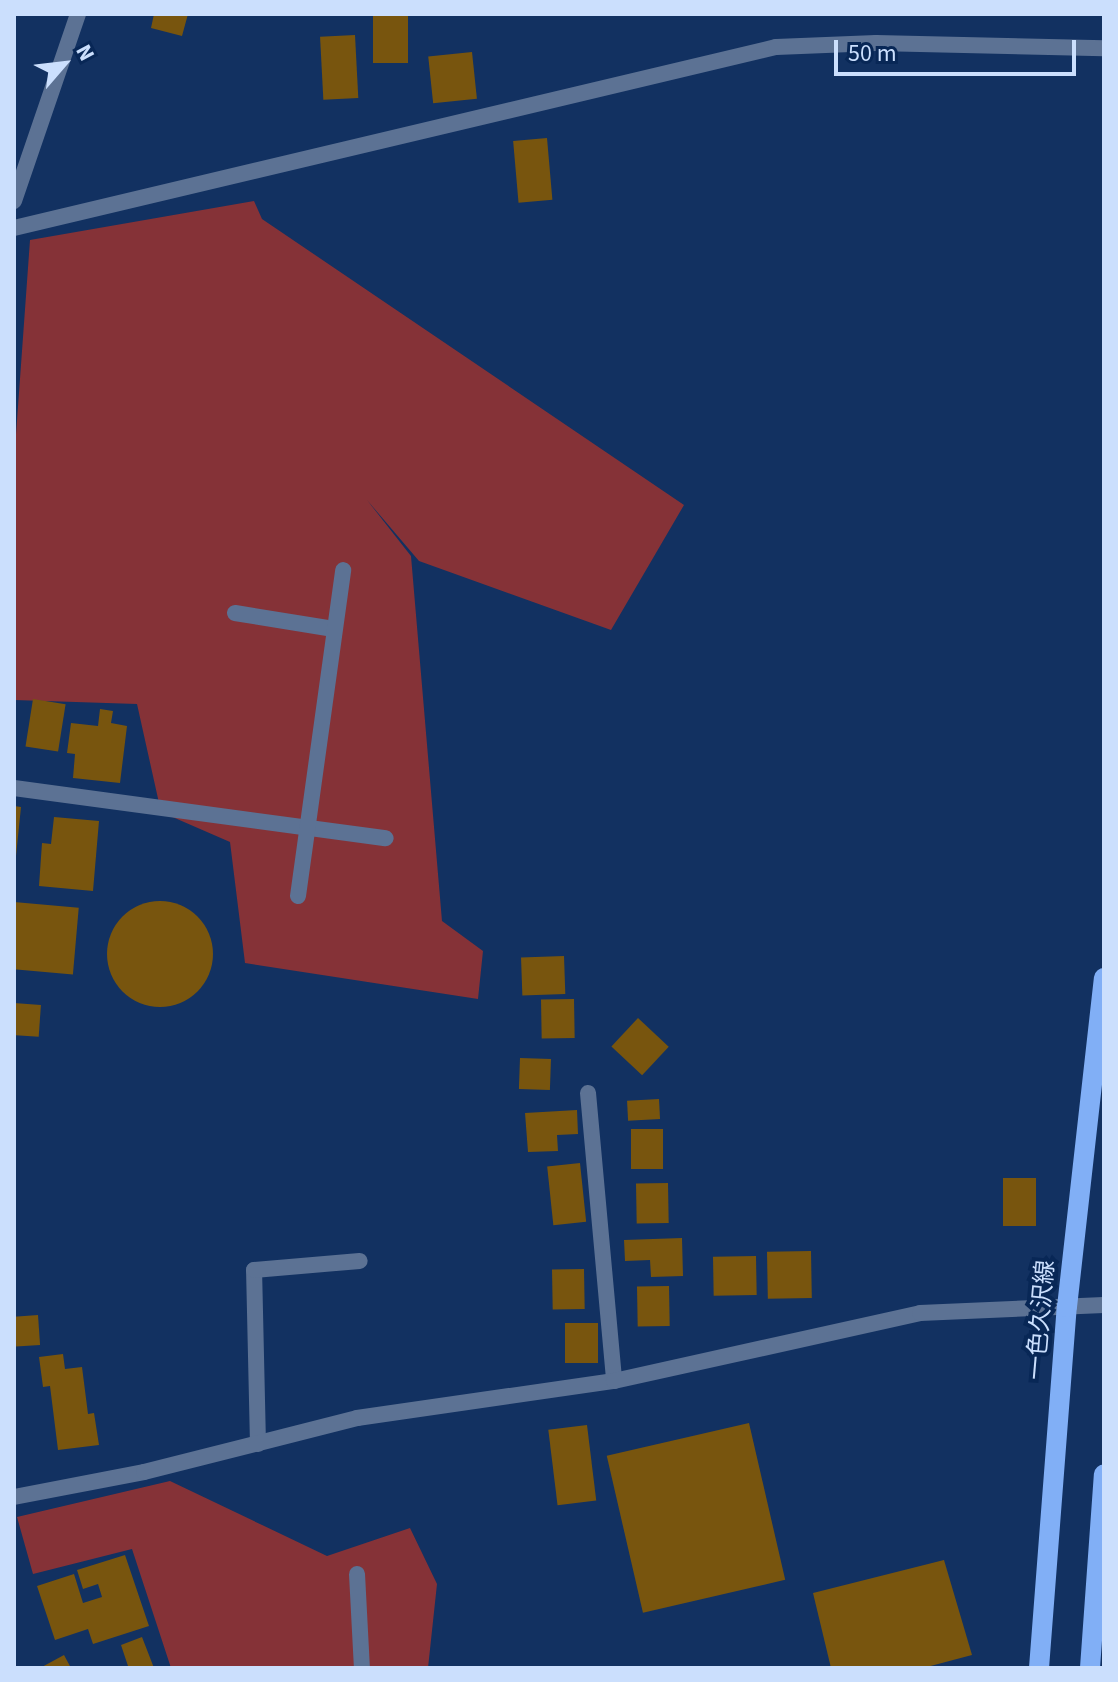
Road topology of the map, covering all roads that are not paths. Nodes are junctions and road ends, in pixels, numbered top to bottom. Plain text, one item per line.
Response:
1 (78, 14) edge
2 (1104, 48) edge
3 (14, 201) edge
4 (14, 228) edge
5 (343, 570) dead end
6 (235, 613) dead end
7 (334, 629) junction
8 (14, 788) edge
9 (305, 827) junction
10 (386, 838) dead end
11 (298, 896) dead end
12 (1104, 978) edge
13 (588, 1093) dead end
14 (360, 1261) dead end
15 (1104, 1305) edge
16 (1067, 1307) junction
17 (614, 1381) junction
18 (258, 1444) junction
19 (1104, 1475) edge
20 (14, 1497) edge
21 (357, 1574) dead end
22 (362, 1668) edge
23 (1039, 1668) edge
24 (1090, 1668) edge

1 - 3 street
2 - 4 street
5 - 7 street
6 - 7 street
7 - 9 street
8 - 9 street
9 - 10 street
9 - 11 street
12 - 16 main road, 一色久沢線
13 - 17 street
14 - 18 street
15 - 16 street
16 - 17 street
16 - 23 main road, 一色久沢線
17 - 18 street
18 - 20 street
19 - 24 main road
21 - 22 street

